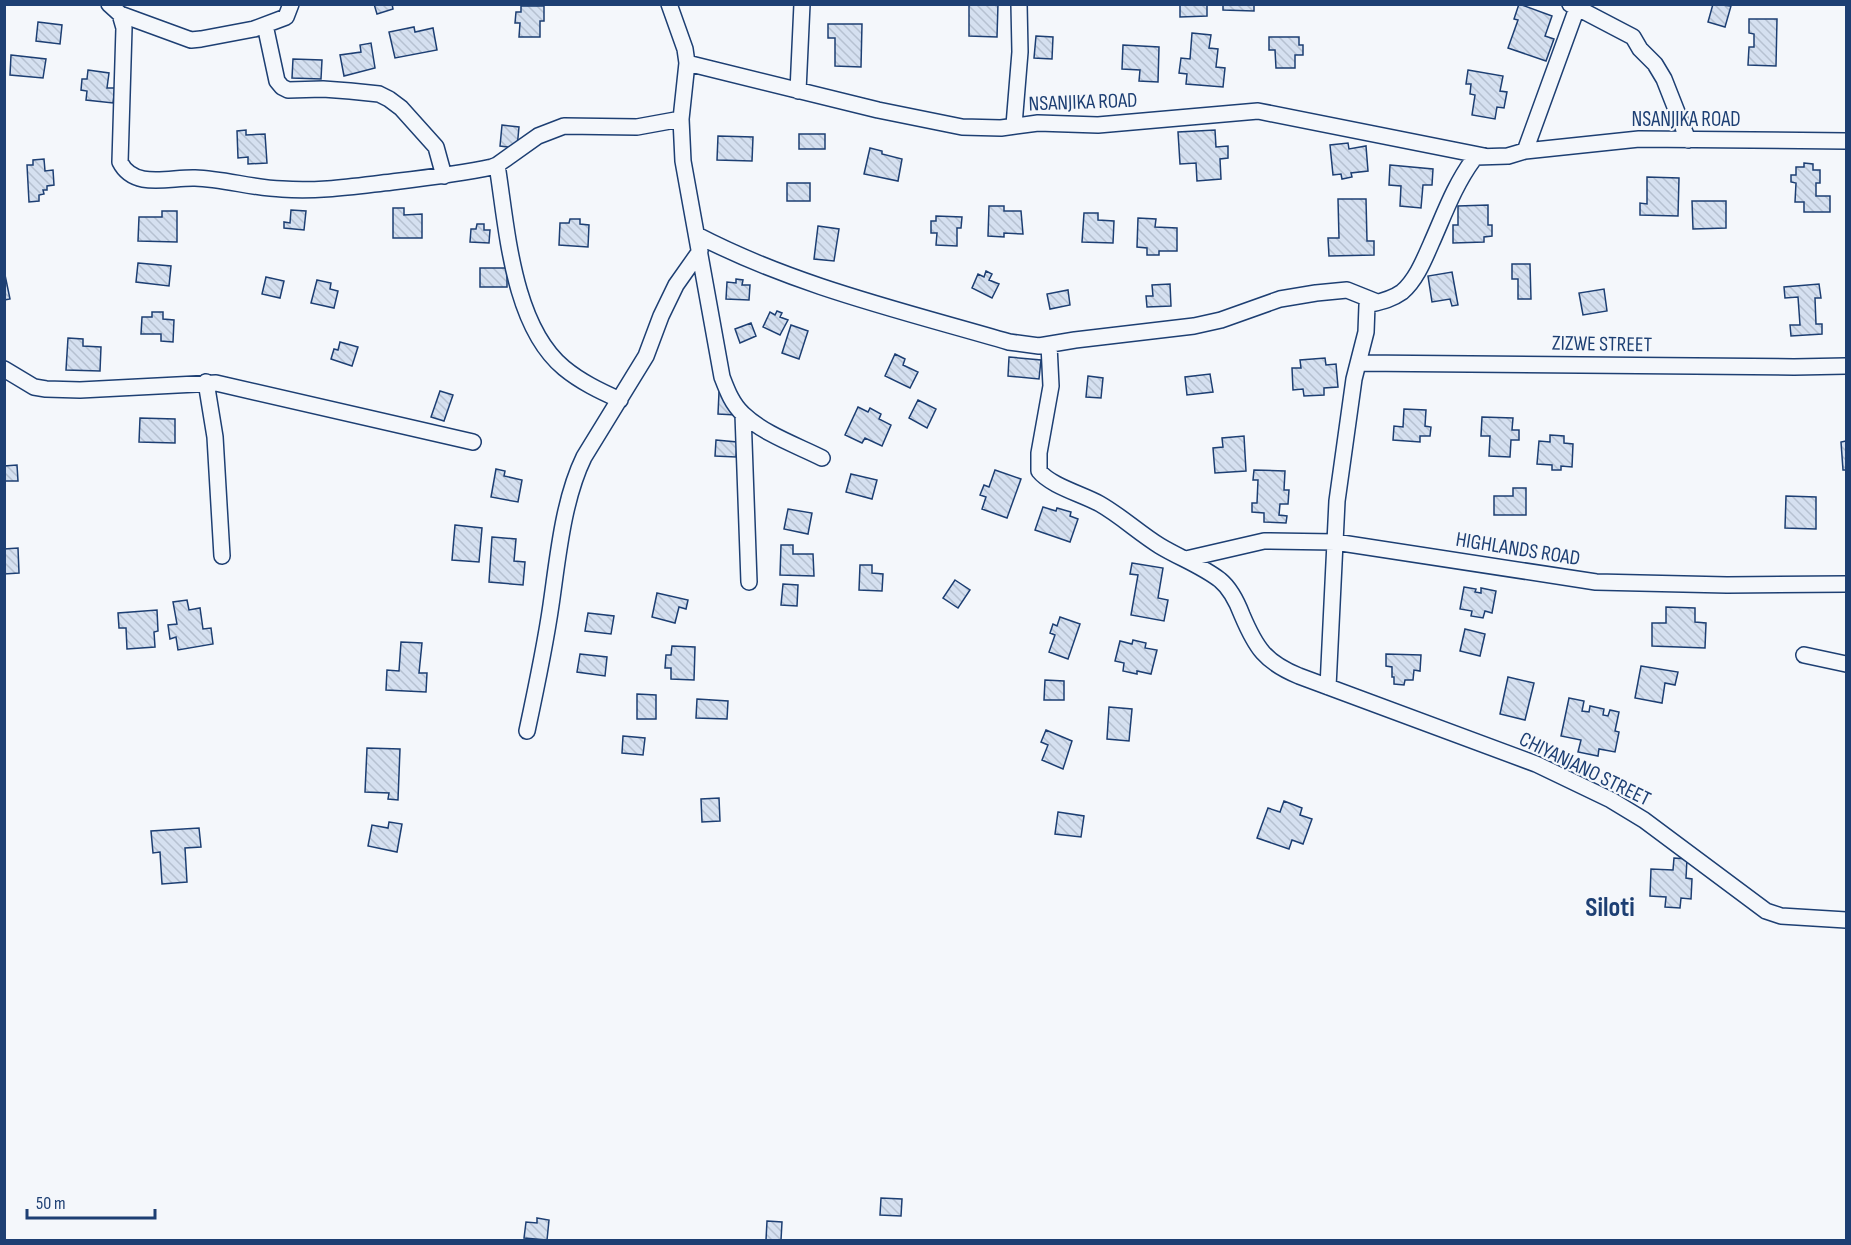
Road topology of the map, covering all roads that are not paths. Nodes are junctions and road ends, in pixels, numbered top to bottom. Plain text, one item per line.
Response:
1 (291, 4) edge
2 (669, 4) edge
3 (802, 4) edge
4 (1019, 4) edge
5 (1573, 6) edge
6 (115, 9) edge
7 (265, 25) junction
8 (687, 63) junction
9 (798, 91) junction
10 (681, 119) junction
11 (1014, 125) junction
12 (1688, 140) junction
13 (1846, 141) edge
14 (1525, 151) junction
15 (1484, 156) junction
16 (497, 165) junction
17 (444, 176) junction
18 (698, 243) junction
19 (1377, 302) junction
20 (1049, 345) junction
21 (1358, 363) junction
22 (1846, 366) edge
23 (4, 369) edge
24 (206, 382) junction
25 (620, 400) junction
26 (743, 414) junction
27 (473, 442) dead end
28 (822, 458) dead end
29 (1335, 542) junction
30 (222, 556) dead end
31 (1185, 559) junction
32 (749, 582) dead end
33 (1846, 585) edge
34 (1804, 655) dead end
35 (1846, 664) edge
36 (1329, 687) junction
37 (527, 731) dead end
38 (1846, 920) edge

1 - 7 street
2 - 8 street
3 - 9 street
4 - 11 street
5 - 12 street
5 - 14 street
6 - 7 street
6 - 17 street
7 - 17 street
8 - 9 street, NSANJIKA ROAD
8 - 10 street
9 - 11 street, NSANJIKA ROAD
10 - 16 street
10 - 18 street
11 - 15 street, NSANJIKA ROAD
12 - 13 street, NSANJIKA ROAD
12 - 14 street, NSANJIKA ROAD
14 - 15 street, NSANJIKA ROAD
15 - 19 street
16 - 17 street
16 - 25 street
18 - 20 street
18 - 25 street
18 - 26 street
19 - 20 street
19 - 21 street
20 - 31 street, CHIYANJANO STREET
21 - 22 street, ZIZWE STREET
21 - 29 street
23 - 24 street
24 - 27 street
24 - 30 street
25 - 37 street
26 - 28 street
26 - 32 street
29 - 31 street, HIGHLANDS ROAD
29 - 33 street, HIGHLANDS ROAD
29 - 36 street
31 - 36 street, CHIYANJANO STREET
34 - 35 street
36 - 38 street, CHIYANJANO STREET

